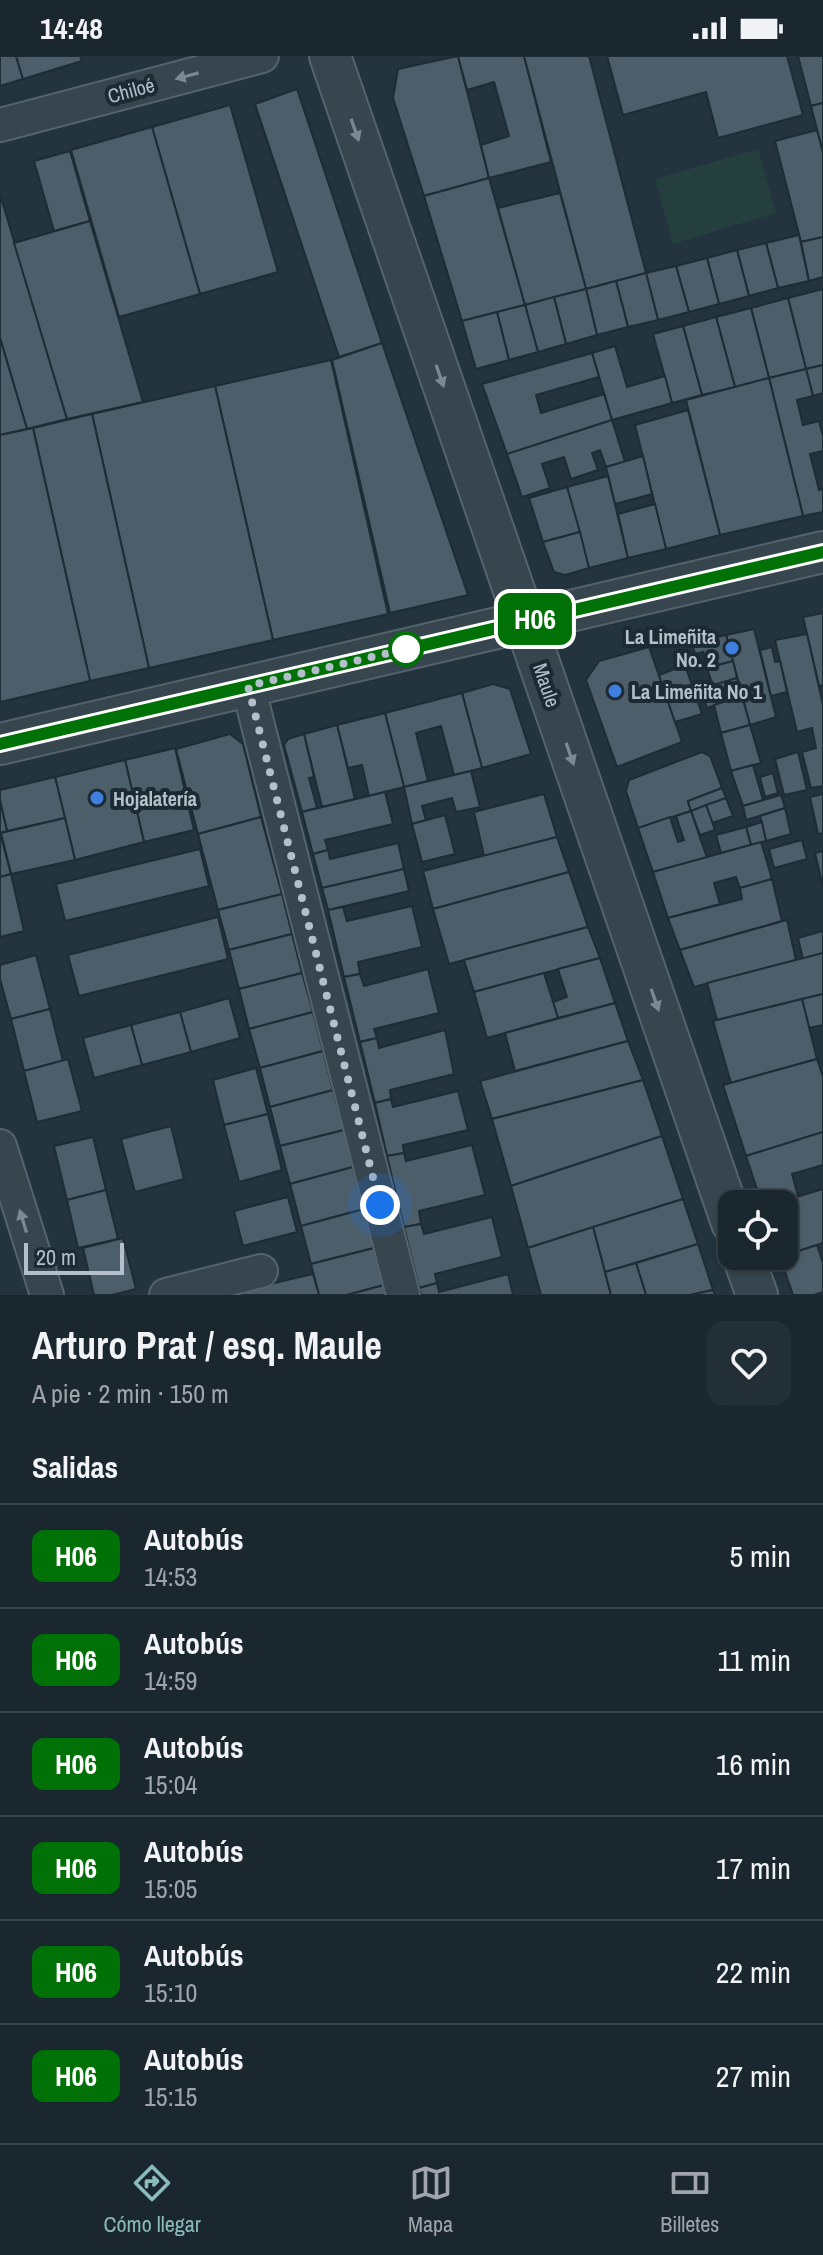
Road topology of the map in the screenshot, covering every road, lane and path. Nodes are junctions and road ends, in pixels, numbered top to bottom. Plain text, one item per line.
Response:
1 (262, 56) edge
2 (330, 56) edge
3 (0, 125) edge
4 (823, 552) edge
5 (525, 622) junction
6 (248, 686) junction
7 (0, 744) edge
8 (0, 1146) edge
9 (721, 1190) edge
10 (748, 1270) edge
11 (261, 1271) dead end
12 (47, 1295) edge
13 (166, 1295) edge
14 (403, 1295) edge
15 (757, 1295) edge

1 -> 3 street, Chiloé
2 -> 5 street, Maule
4 - 5 street
5 - 6 street
5 -> 9 street, Maule
6 - 7 street
6 - 14 street
12 -> 8 street
10 - 15 street
11 - 13 street

